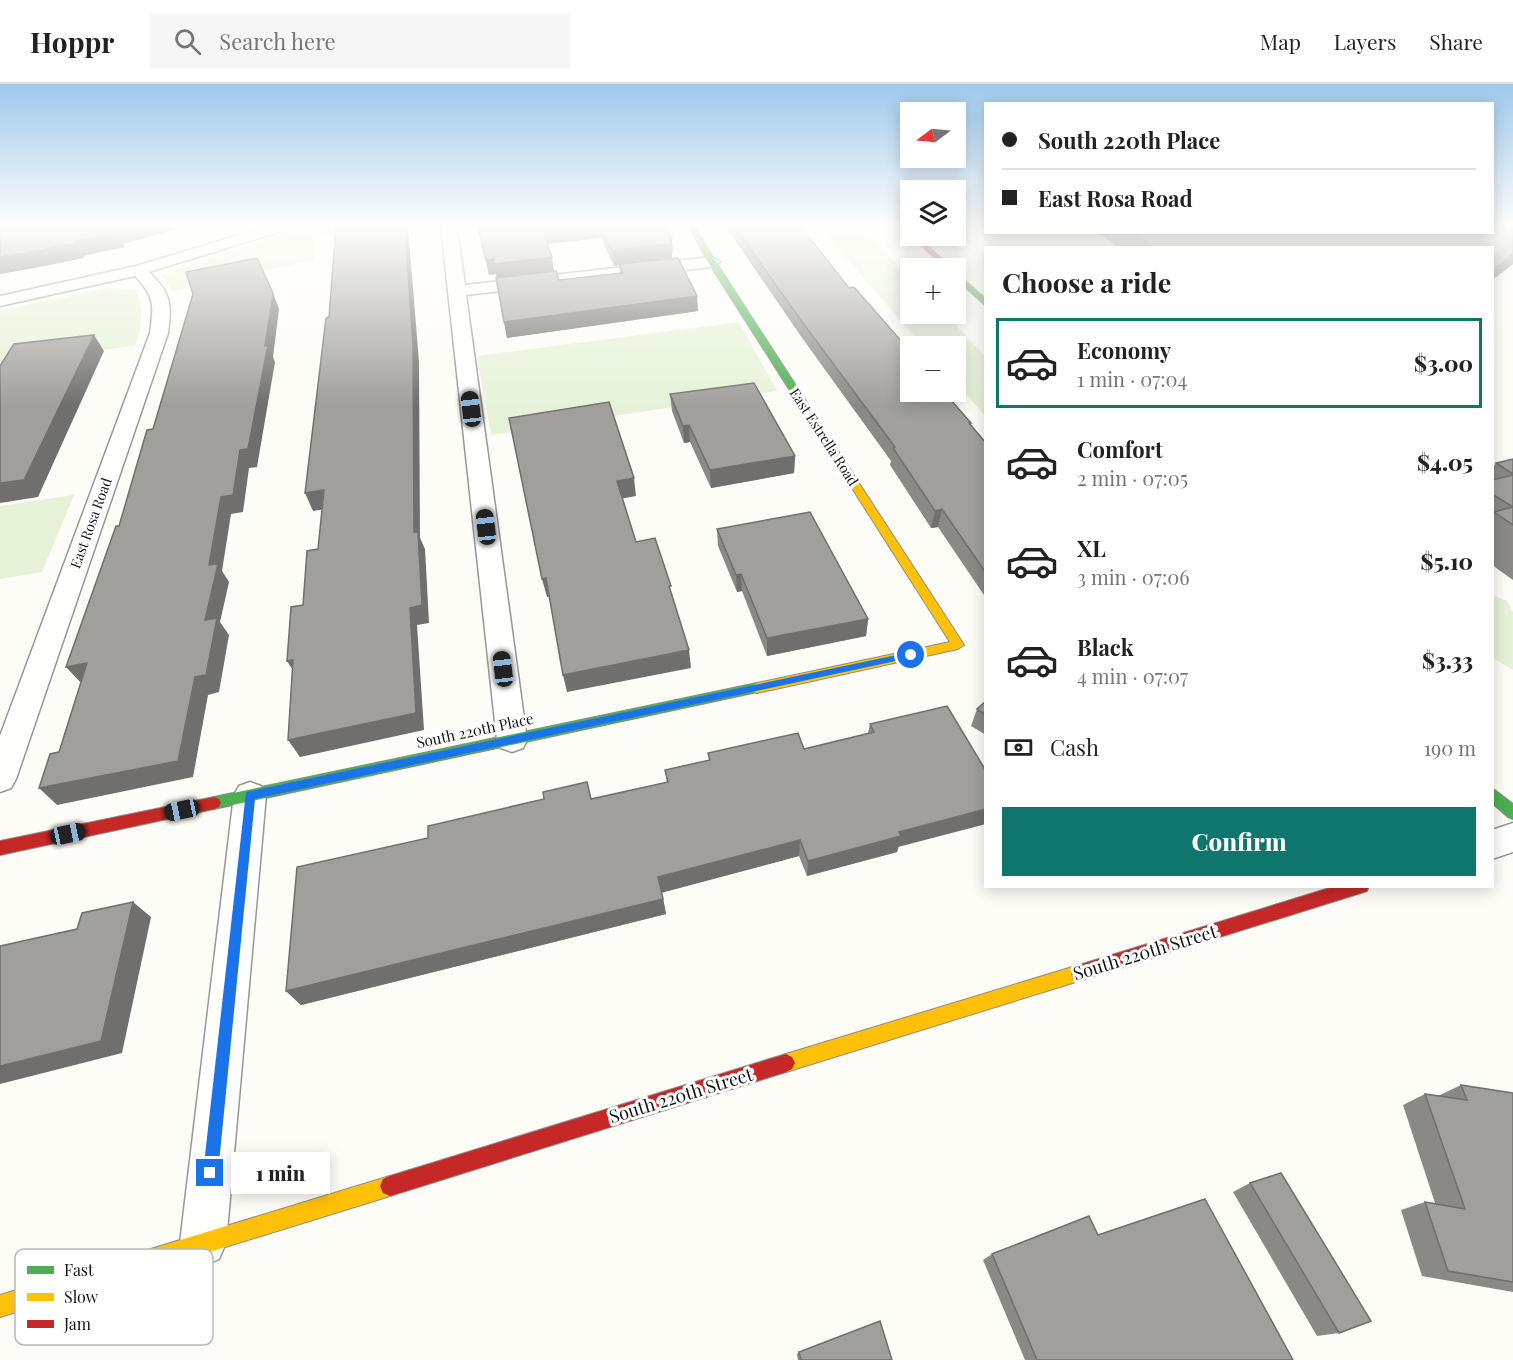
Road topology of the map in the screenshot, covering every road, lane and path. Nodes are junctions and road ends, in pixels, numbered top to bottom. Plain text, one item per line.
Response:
1 (77, 287) edge
2 (156, 287) edge
3 (456, 287) edge
4 (496, 287) edge
5 (728, 287) edge
6 (968, 287) edge
7 (457, 291) junction
8 (0, 301) edge
9 (984, 302) edge
10 (958, 645) joint
11 (512, 740) junction
12 (0, 779) edge
13 (250, 795) junction
14 (1494, 796) edge
15 (1513, 813) edge
16 (1513, 837) edge
17 (1494, 844) edge
18 (0, 848) edge
19 (1355, 888) edge
20 (203, 1243) junction
21 (184, 1249) edge
22 (15, 1301) edge
23 (0, 1306) edge

1 - 8 street
2 - 12 street, East Rosa Road
3 - 7 street
4 - 7 street
5 - 10 street, East Estrella Road
6 - 9 street
7 - 11 street
10 - 11 street, South 220th Place
11 - 13 street, South 220th Place
13 - 18 street, South 220th Place
13 - 20 street
14 - 15 street
16 - 17 street
19 - 20 street, South 220th Street
20 - 21 street, South 220th Street
22 - 23 street, South 220th Street

